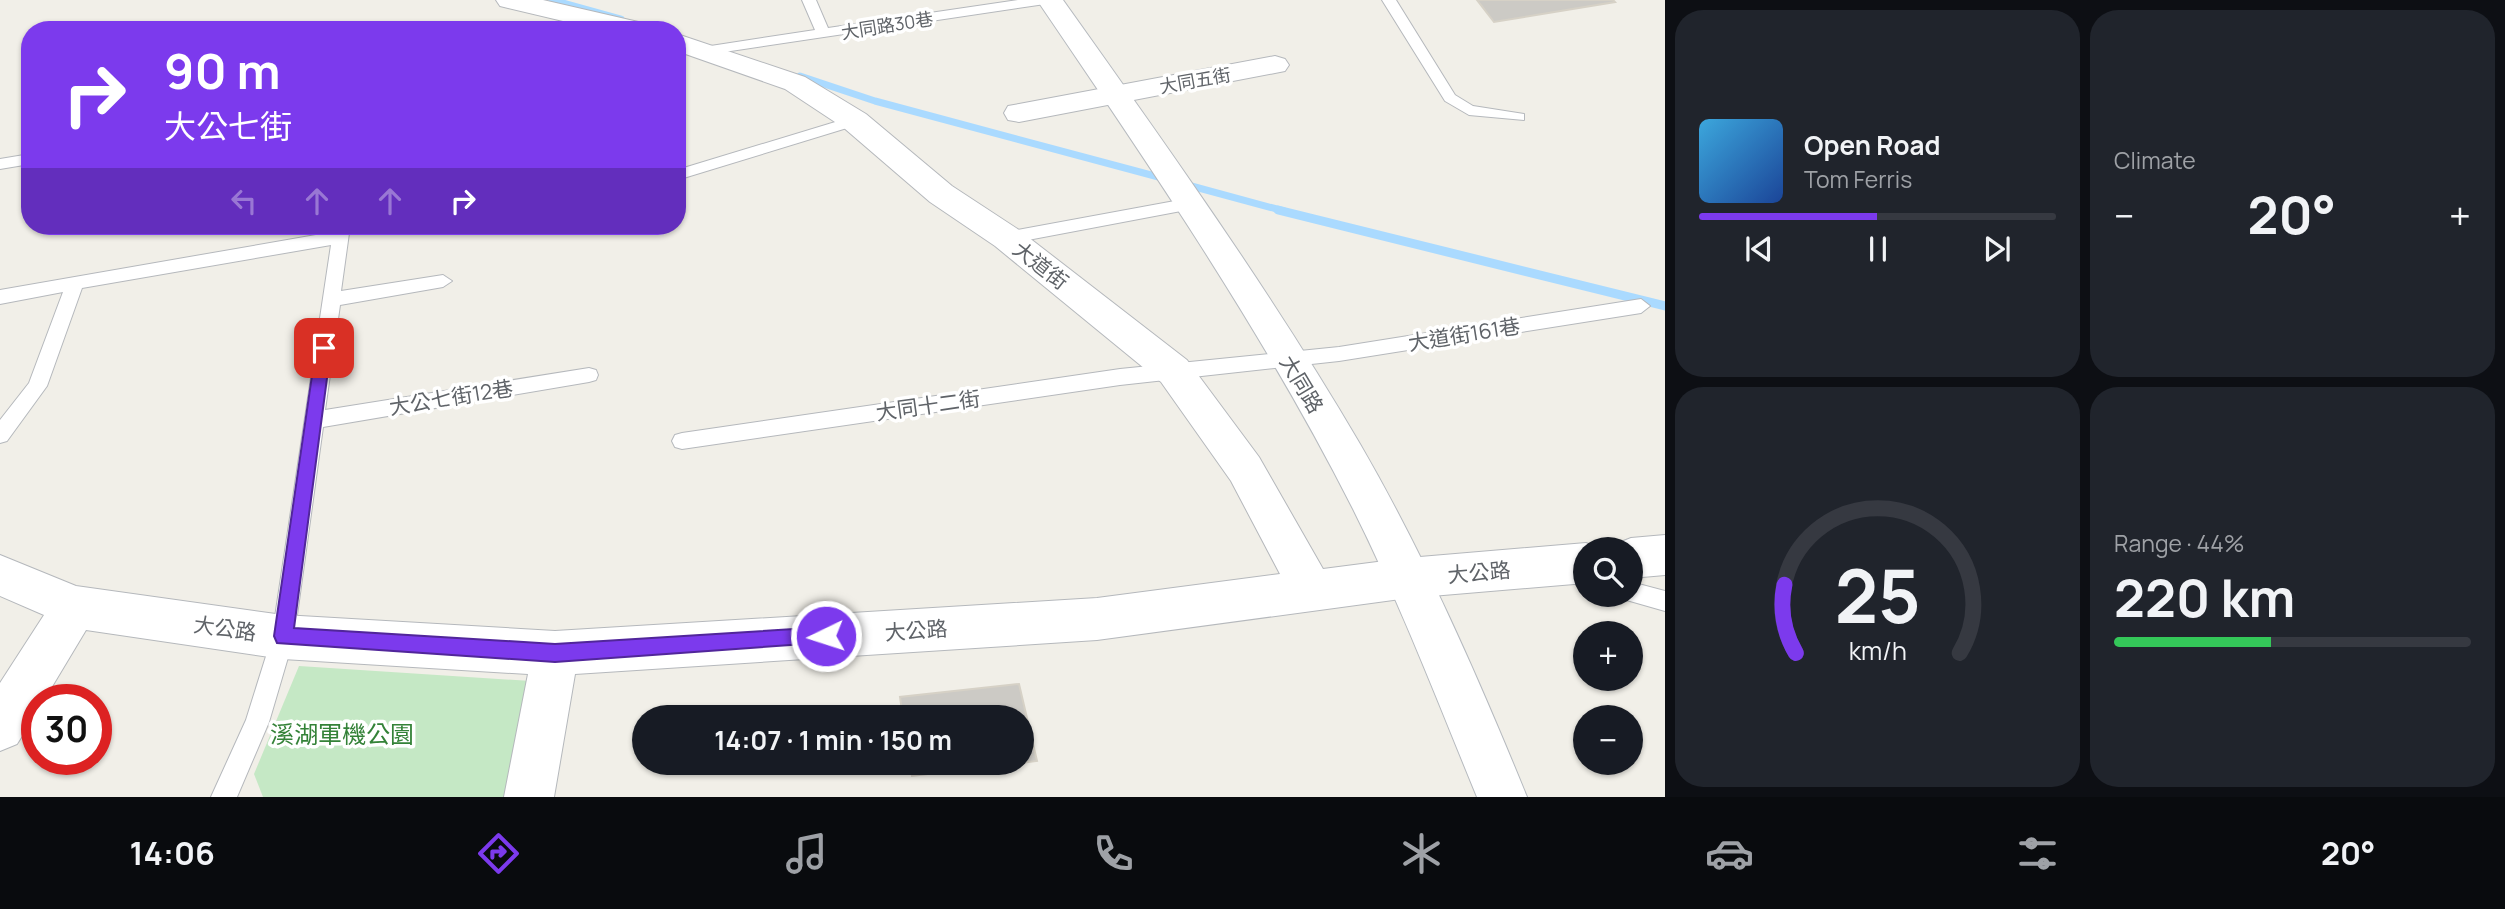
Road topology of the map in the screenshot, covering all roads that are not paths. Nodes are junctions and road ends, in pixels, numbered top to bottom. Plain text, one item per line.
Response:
1 (509, 0) edge
2 (809, 0) edge
3 (1048, 0) edge
4 (1389, 0) edge
5 (599, 21) edge
6 (824, 35) junction
7 (705, 48) edge
8 (1275, 65) dead end
9 (1116, 94) junction
10 (1019, 113) dead end
11 (1518, 117) dead end
12 (855, 121) junction
13 (21, 160) edge
14 (0, 164) edge
15 (686, 172) edge
16 (1181, 189) junction
17 (322, 235) edge
18 (341, 235) edge
19 (1007, 238) junction
20 (443, 281) dead end
21 (75, 284) junction
22 (0, 297) edge
23 (330, 300) junction
24 (1641, 306) dead end
25 (1287, 362) junction
26 (1174, 371) junction
27 (589, 374) dead end
28 (314, 420) junction
29 (0, 435) edge
30 (682, 441) dead end
31 (1665, 555) edge
32 (1643, 557) edge
33 (1573, 564) edge
34 (1532, 568) junction
35 (0, 575) edge
36 (1408, 578) junction
37 (1573, 578) edge
38 (1312, 591) junction
39 (1643, 595) edge
40 (1665, 601) edge
41 (75, 607) junction
42 (284, 636) junction
43 (555, 653) junction
44 (0, 727) edge
45 (224, 797) edge
46 (529, 797) edge
47 (1502, 797) edge

1 - 5 street
2 - 6 lane
3 - 6 lane, 大同路30巷
3 - 9 street, 大同路
4 - 11 lane
6 - 7 lane, 大同路30巷
7 - 12 street, 大道街
8 - 9 street, 大同五街
9 - 10 street, 大同五街
9 - 16 street, 大同路
12 - 15 lane
12 - 19 street, 大道街
13 - 14 lane
16 - 19 lane
16 - 25 street, 大同路
17 - 21 lane
18 - 23 lane
19 - 26 street, 大道街
20 - 23 lane
21 - 22 lane
21 - 29 lane
23 - 28 lane
24 - 25 lane, 大道街161巷
25 - 26 lane, 大道街161巷
25 - 36 street, 大同路
26 - 30 lane, 大同十二街
26 - 38 street, 大道街
27 - 28 lane, 大公七街12巷
28 - 42 lane
31 - 32 street
33 - 34 street, 大公路
34 - 36 street, 大公路
34 - 37 lane
35 - 41 street, 大公路
36 - 38 street, 大公路
36 - 47 street, 大同路
38 - 43 street, 大公路
39 - 40 lane
41 - 42 street, 大公路
41 - 44 street
42 - 43 street, 大公路
42 - 45 lane
43 - 46 street

